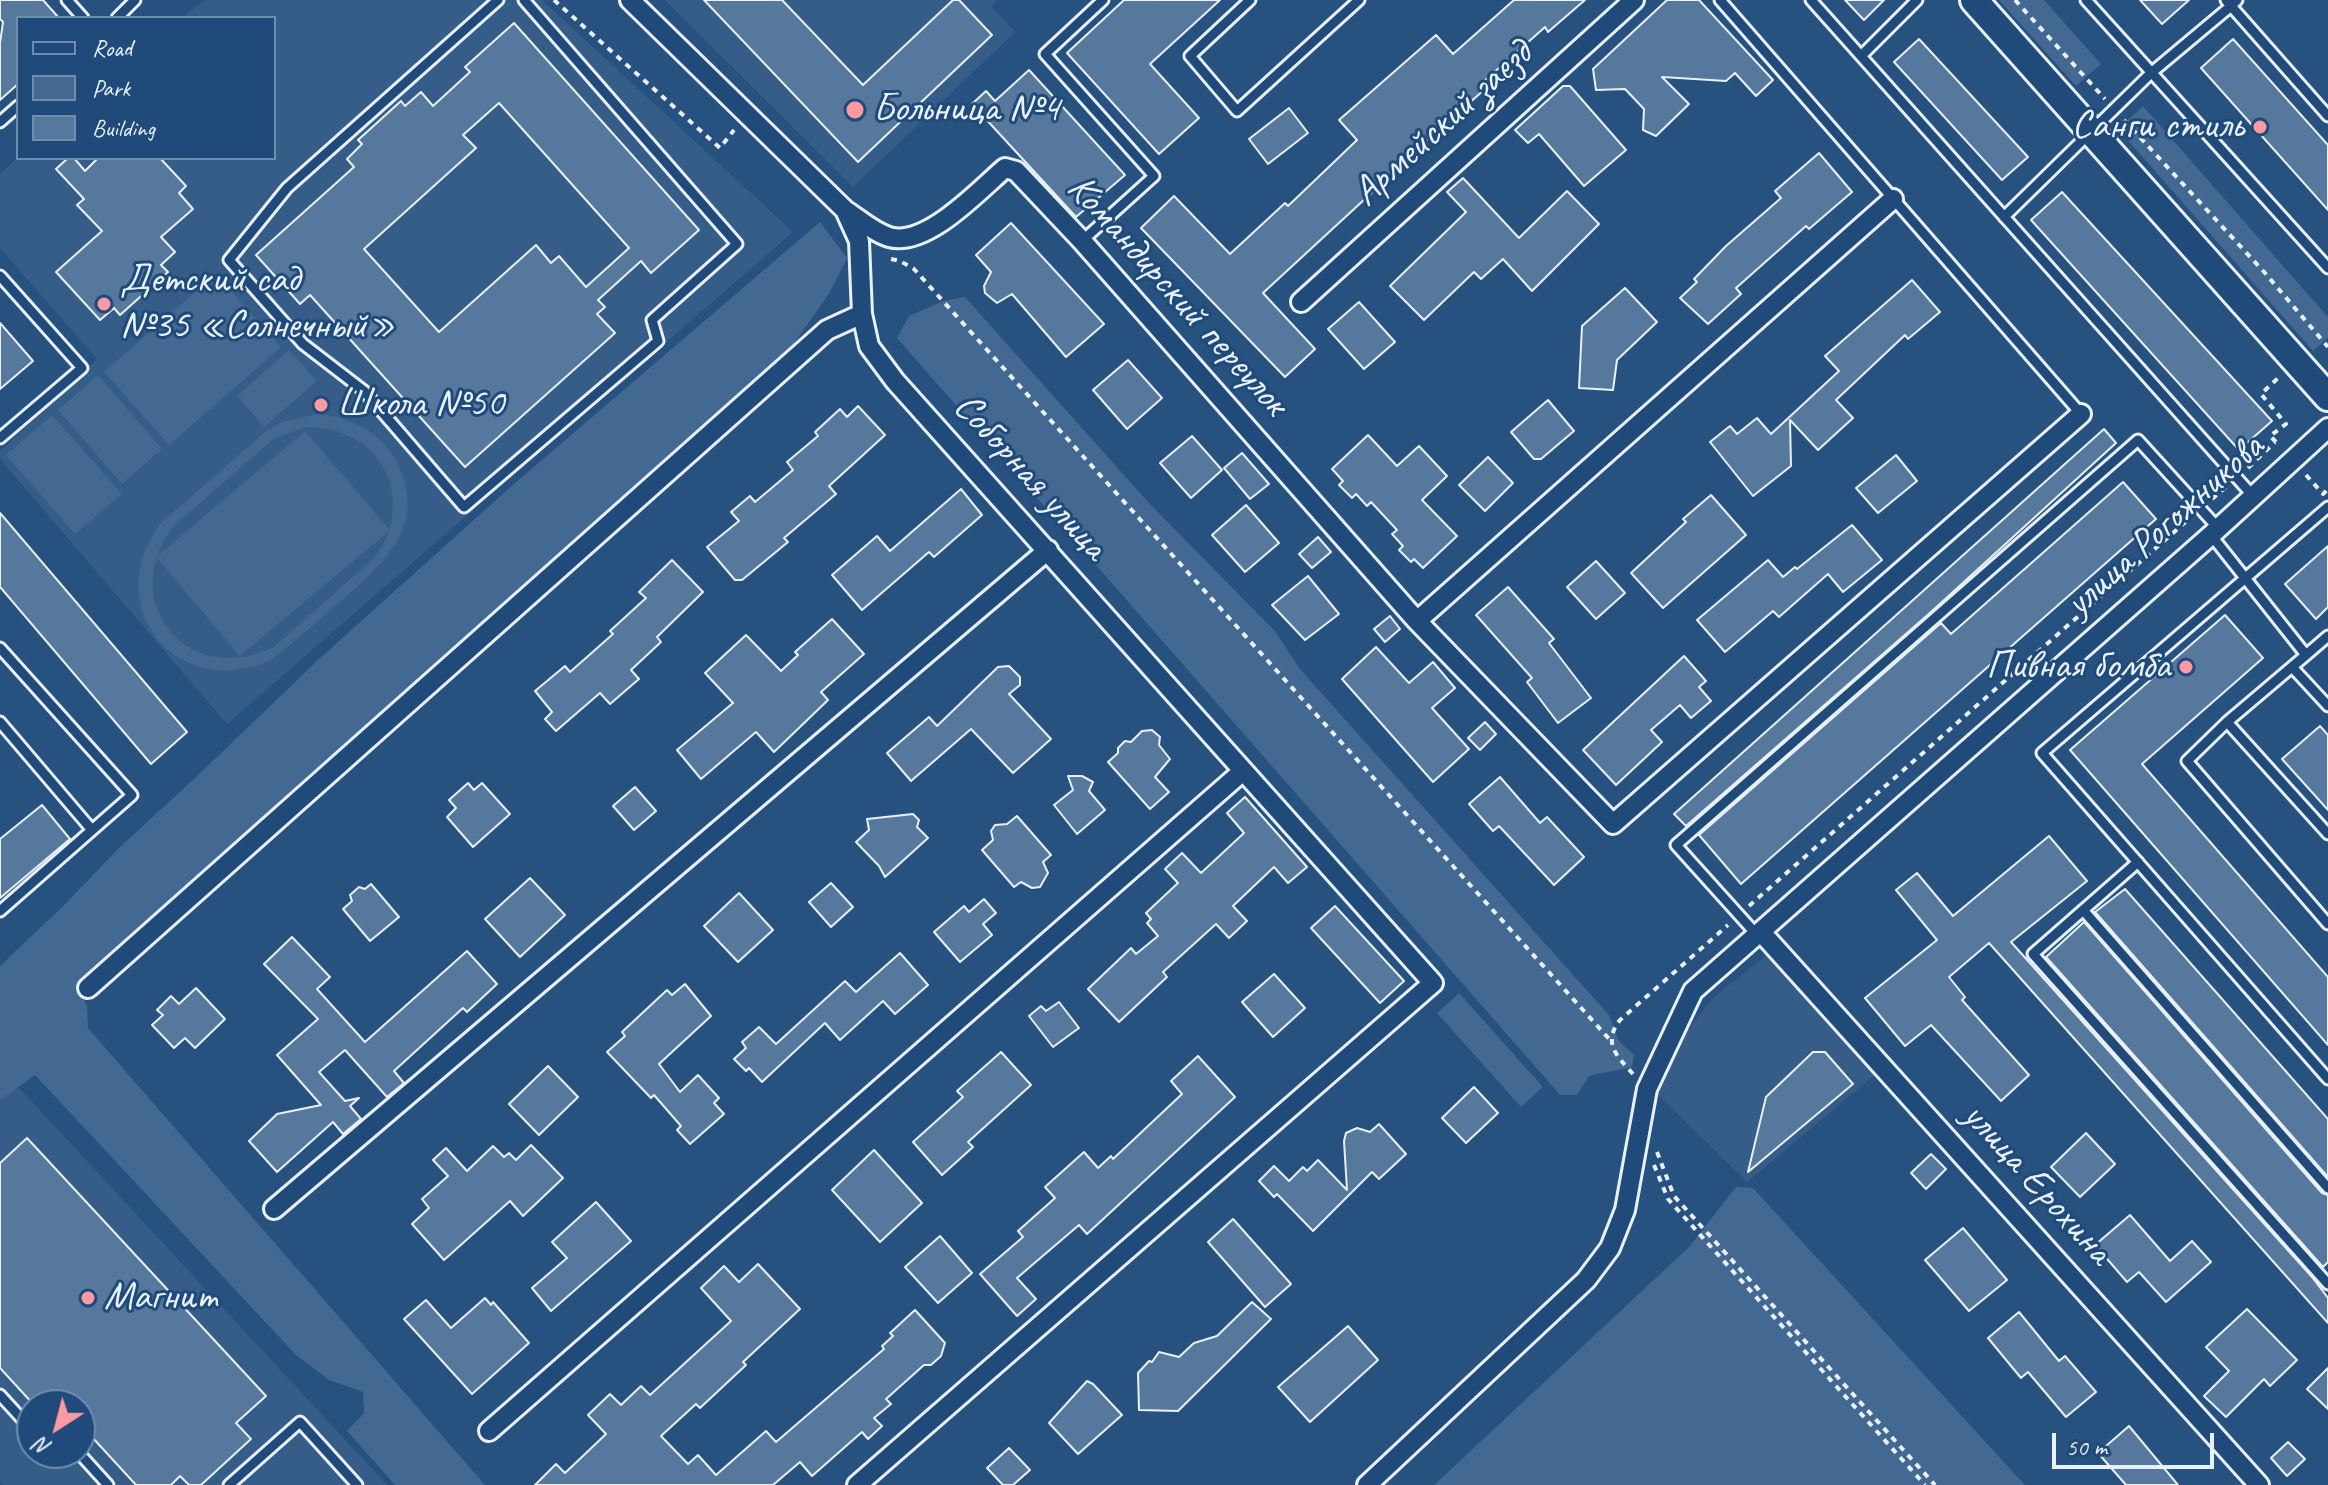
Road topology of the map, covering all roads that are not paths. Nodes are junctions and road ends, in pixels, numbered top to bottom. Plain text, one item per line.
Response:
1 (67, 0) edge
2 (135, 0) edge
3 (498, 0) edge
4 (524, 0) edge
5 (630, 0) edge
6 (1103, 0) edge
7 (1250, 0) edge
8 (1359, 0) edge
9 (1634, 0) edge
10 (1720, 0) edge
11 (1811, 0) edge
12 (1917, 0) edge
13 (1974, 0) edge
14 (2086, 0) edge
15 (2231, 2) edge
16 (81, 16) edge
17 (119, 16) edge
18 (1861, 56) junction
19 (2151, 73) junction
20 (16, 108) edge
21 (2328, 116) edge
22 (0, 122) edge
23 (2090, 130) junction
24 (1893, 199) junction
25 (845, 210) junction
26 (2004, 217) junction
27 (1082, 241) junction
28 (2328, 268) edge
29 (0, 276) edge
30 (1301, 302) dead end
31 (862, 314) junction
32 (2328, 397) edge
33 (2081, 414) joint
34 (2328, 428) edge
35 (0, 438) edge
36 (2254, 497) junction
37 (2328, 507) edge
38 (2215, 532) junction
39 (1048, 550) junction
40 (2245, 578) junction
41 (1417, 621) junction
42 (2328, 636) edge
43 (0, 648) edge
44 (2306, 655) junction
45 (2292, 667) junction
46 (2328, 706) edge
47 (0, 722) edge
48 (2227, 722) junction
49 (1243, 771) junction
50 (92, 830) junction
51 (2328, 834) edge
52 (2138, 862) junction
53 (2083, 910) junction
54 (0, 911) edge
55 (2328, 924) edge
56 (1759, 934) junction
57 (88, 988) dead end
58 (2328, 1079) edge
59 (2328, 1188) edge
60 (274, 1209) dead end
61 (2326, 1278) edge
62 (0, 1395) edge
63 (16, 1412) edge
64 (489, 1431) dead end
65 (92, 1469) edge
66 (108, 1485) edge
67 (229, 1485) edge
68 (357, 1485) edge
69 (857, 1485) edge
70 (1367, 1485) edge
71 (2259, 1485) edge

1 - 16 lane
2 - 17 lane
3 - 4 lane
5 - 25 street, Соборная улица
6 - 27 lane
7 - 8 lane
9 - 30 street, Армейский заезд
10 - 24 lane
11 - 18 lane
12 - 18 lane
13 - 23 main road
14 - 19 lane
15 - 19 lane
15 - 21 lane
18 - 26 lane
19 - 23 lane
19 - 28 lane
20 - 22 lane
23 - 26 lane
23 - 32 main road
24 - 33 lane
24 - 41 street
25 - 27 street, Командирский переулок
25 - 31 street, Соборная улица
26 - 36 lane
27 - 41 street, Командирский переулок
29 - 35 lane
31 - 39 street, Соборная улица
31 - 57 street
33 - 41 street, Командирский переулок
34 - 36 street, улица Рогожникова
36 - 38 street, улица Рогожникова
37 - 40 lane
38 - 40 lane
38 - 56 street, улица Рогожникова
38 - 56 lane
39 - 49 street, Соборная улица
39 - 60 street
40 - 44 lane
40 - 52 lane
42 - 44 lane
43 - 50 lane
44 - 45 lane
45 - 46 lane
45 - 48 lane
47 - 50 lane
48 - 51 lane
48 - 55 lane
49 - 64 street
49 - 69 street, Соборная улица
50 - 54 lane
52 - 53 lane
52 - 58 lane
53 - 59 lane
53 - 61 lane
56 - 70 street, улица Рогожникова
56 - 71 street, улица Ерохина
62 - 63 lane
65 - 66 lane
67 - 68 lane

